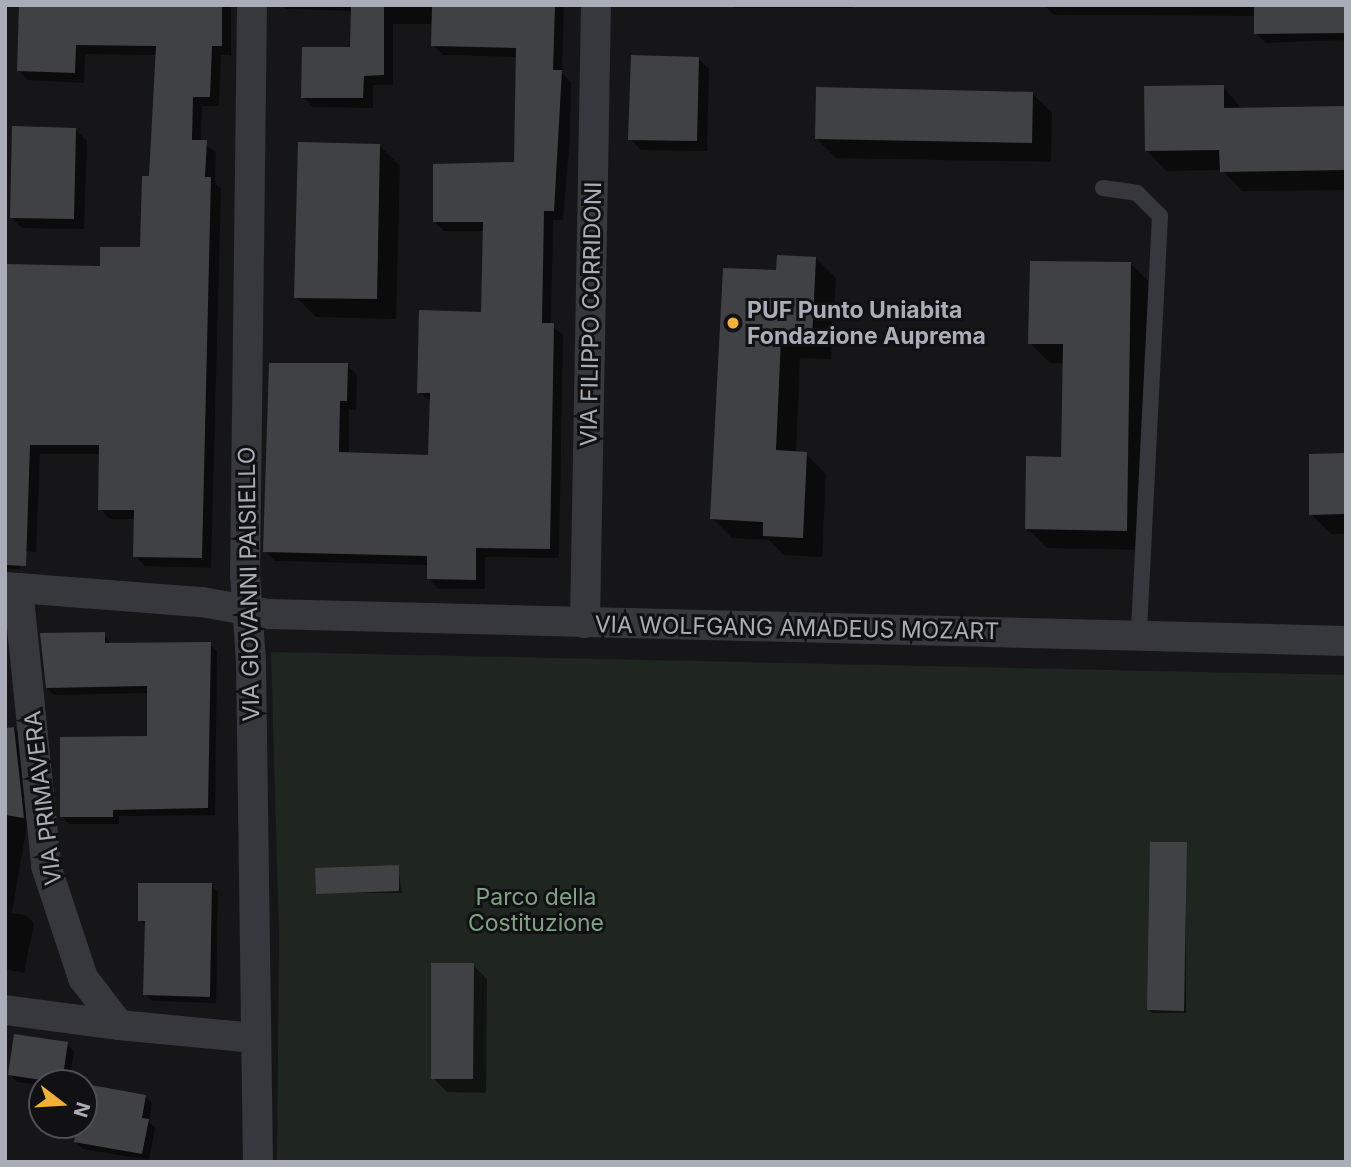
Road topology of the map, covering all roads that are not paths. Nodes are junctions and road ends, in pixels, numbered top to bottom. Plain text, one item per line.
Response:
1 (252, 5) edge
2 (596, 5) edge
3 (1103, 188) dead end
4 (11, 587) edge
5 (248, 611) junction
6 (585, 623) junction
7 (1139, 636) junction
8 (1346, 641) edge
9 (5, 1010) edge
10 (119, 1025) junction
11 (255, 1038) junction
12 (258, 1162) edge

1 - 5 street, VIA GIOVANNI PAISIELLO
2 - 6 street, VIA FILIPPO CORRIDONI
3 - 7 lane
4 - 5 street, VIA WOLFGANG AMADEUS MOZART
4 - 10 street, VIA PRIMAVERA
5 - 6 street, VIA WOLFGANG AMADEUS MOZART
5 - 11 street, VIA GIOVANNI PAISIELLO
6 - 7 street, VIA WOLFGANG AMADEUS MOZART
7 - 8 street, VIA WOLFGANG AMADEUS MOZART
9 - 10 street
10 - 11 street
11 - 12 street, VIA GIOVANNI PAISIELLO

